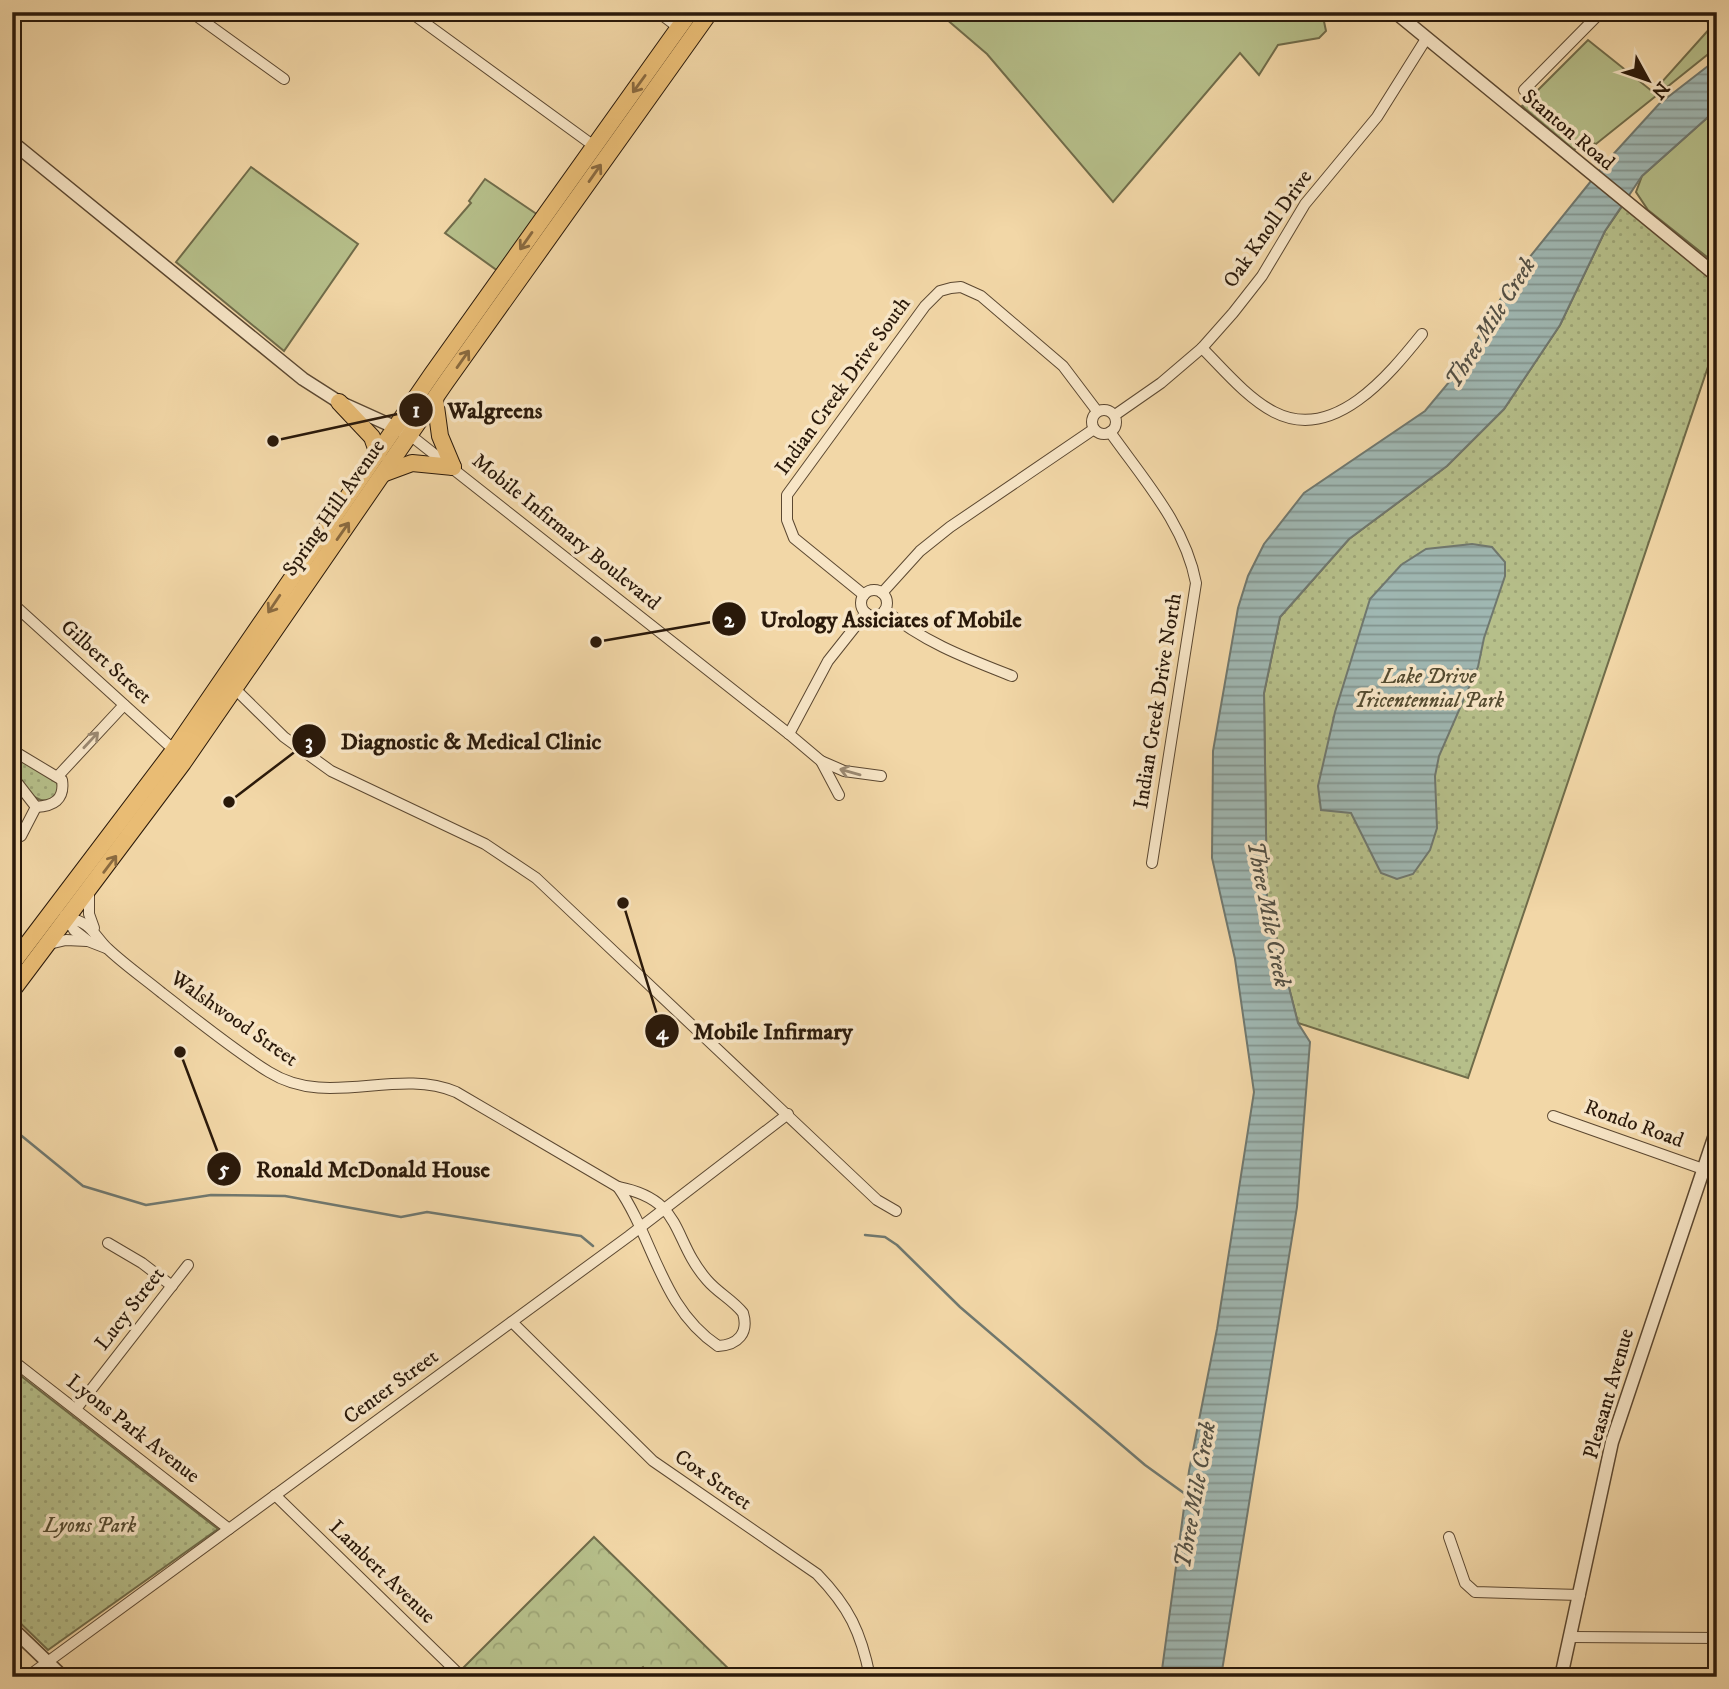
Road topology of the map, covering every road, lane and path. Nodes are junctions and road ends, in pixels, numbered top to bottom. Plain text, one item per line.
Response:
1 (191, 12) edge
2 (410, 12) edge
3 (658, 12) edge
4 (690, 12) edge
5 (710, 12) edge
6 (1395, 12) edge
7 (1601, 12) edge
8 (679, 28) junction
9 (1426, 39) junction
10 (284, 79) dead end
11 (1524, 90) dead end
12 (12, 142) edge
13 (594, 146) junction
14 (1717, 275) edge
15 (1422, 334) dead end
16 (1202, 348) junction
17 (435, 399) junction
18 (339, 402) junction
19 (1097, 411) junction
20 (1115, 415) junction
21 (1094, 429) junction
22 (403, 431) junction
23 (1110, 432) junction
24 (378, 454) junction
25 (453, 467) junction
26 (383, 474) junction
27 (882, 593) junction
28 (864, 595) junction
29 (12, 603) edge
30 (884, 610) junction
31 (866, 612) junction
32 (1012, 676) dead end
33 (229, 683) junction
34 (124, 705) junction
35 (789, 734) junction
36 (12, 750) edge
37 (174, 750) junction
38 (821, 761) junction
39 (12, 776) edge
40 (58, 776) junction
41 (881, 776) dead end
42 (839, 795) dead end
43 (36, 807) junction
44 (21, 836) dead end
45 (1152, 863) dead end
46 (89, 892) junction
47 (62, 913) junction
48 (95, 931) junction
49 (88, 941) junction
50 (49, 944) junction
51 (107, 948) junction
52 (12, 964) edge
53 (12, 991) edge
54 (788, 1114) junction
55 (1553, 1116) dead end
56 (1717, 1129) edge
57 (1703, 1169) junction
58 (618, 1187) junction
59 (666, 1209) junction
60 (896, 1211) dead end
61 (642, 1227) junction
62 (108, 1243) dead end
63 (188, 1265) dead end
64 (172, 1286) junction
65 (512, 1322) junction
66 (12, 1360) edge
67 (76, 1409) junction
68 (275, 1496) junction
69 (229, 1529) junction
70 (1449, 1537) dead end
71 (1580, 1595) junction
72 (12, 1628) edge
73 (1571, 1637) junction
74 (1717, 1638) edge
75 (48, 1662) junction
76 (27, 1677) edge
77 (63, 1677) edge
78 (462, 1677) edge
79 (870, 1677) edge
80 (1561, 1677) edge

1 - 10 street
2 - 13 street
3 - 8 street
4 - 8 main road, Spring Hill Avenue
17 -> 5 main road, Spring Hill Avenue
6 - 9 street, Stanton Road
7 - 11 street
8 -> 13 main road, Spring Hill Avenue
9 - 14 street, Stanton Road
9 - 16 street, Oak Knoll Drive
12 - 18 street, Mobile Infirmary Boulevard
13 -> 22 main road, Spring Hill Avenue
15 - 16 street
16 - 20 street, Oak Knoll Drive
17 - 22 main road, Spring Hill Avenue
17 - 25 main road
18 - 22 street, Mobile Infirmary Boulevard
18 - 24 main road
19 - 20 street
19 - 21 street
19 - 28 street, Indian Creek Drive South
20 - 23 street
21 - 23 street
21 - 27 street
22 - 24 main road, Spring Hill Avenue
22 - 25 street, Mobile Infirmary Boulevard
22 - 26 main road, Spring Hill Avenue
23 - 45 street, Indian Creek Drive North
24 -> 33 main road, Spring Hill Avenue
25 - 26 main road
25 - 35 street, Mobile Infirmary Boulevard
33 -> 26 main road, Spring Hill Avenue
27 - 28 street
27 - 30 street
28 - 31 street
29 - 34 street, Gilbert Street
30 - 31 street
30 - 32 street
31 - 35 street
33 - 37 main road, Spring Hill Avenue
46 -> 33 main road, Spring Hill Avenue
33 - 54 street
34 - 37 street, Gilbert Street
40 -> 34 street
35 - 38 street, Mobile Infirmary Boulevard
36 - 40 street
37 - 47 main road, Spring Hill Avenue
41 -> 38 street, Mobile Infirmary Boulevard
38 - 42 street, Mobile Infirmary Boulevard
39 - 43 street
40 - 43 street
43 - 44 street
46 - 47 main road, Spring Hill Avenue
46 - 48 street, Walshwood Street
47 - 48 street
47 - 49 street, Walshwood Street
47 - 50 main road, Spring Hill Avenue
47 - 52 main road, Spring Hill Avenue
48 - 51 street, Walshwood Street
49 - 50 street, Walshwood Street
49 - 51 street, Walshwood Street
50 - 53 main road, Spring Hill Avenue
51 - 58 street, Walshwood Street
54 - 59 street, Center Street
54 - 60 street
55 - 57 street, Rondo Road
56 - 57 street, Pleasant Avenue
57 - 71 street, Pleasant Avenue
58 - 59 street, Walshwood Street
58 - 61 street, Walshwood Street
59 - 61 street, Center Street
59 - 61 street, Walshwood Street
61 - 65 street, Center Street
62 - 64 street
63 - 64 street, Lucy Street
64 - 67 street, Lucy Street
65 - 68 street, Center Street
65 - 79 street, Cox Street
66 - 67 street, Lyons Park Avenue
67 - 69 street, Lyons Park Avenue
68 - 69 street, Center Street
68 - 78 street, Lambert Avenue
69 - 75 street, Center Street
70 - 71 street
71 - 73 street, Pleasant Avenue
72 - 75 street
73 - 74 street
73 - 80 street, Pleasant Avenue
75 - 76 street, Center Street
75 - 77 street

